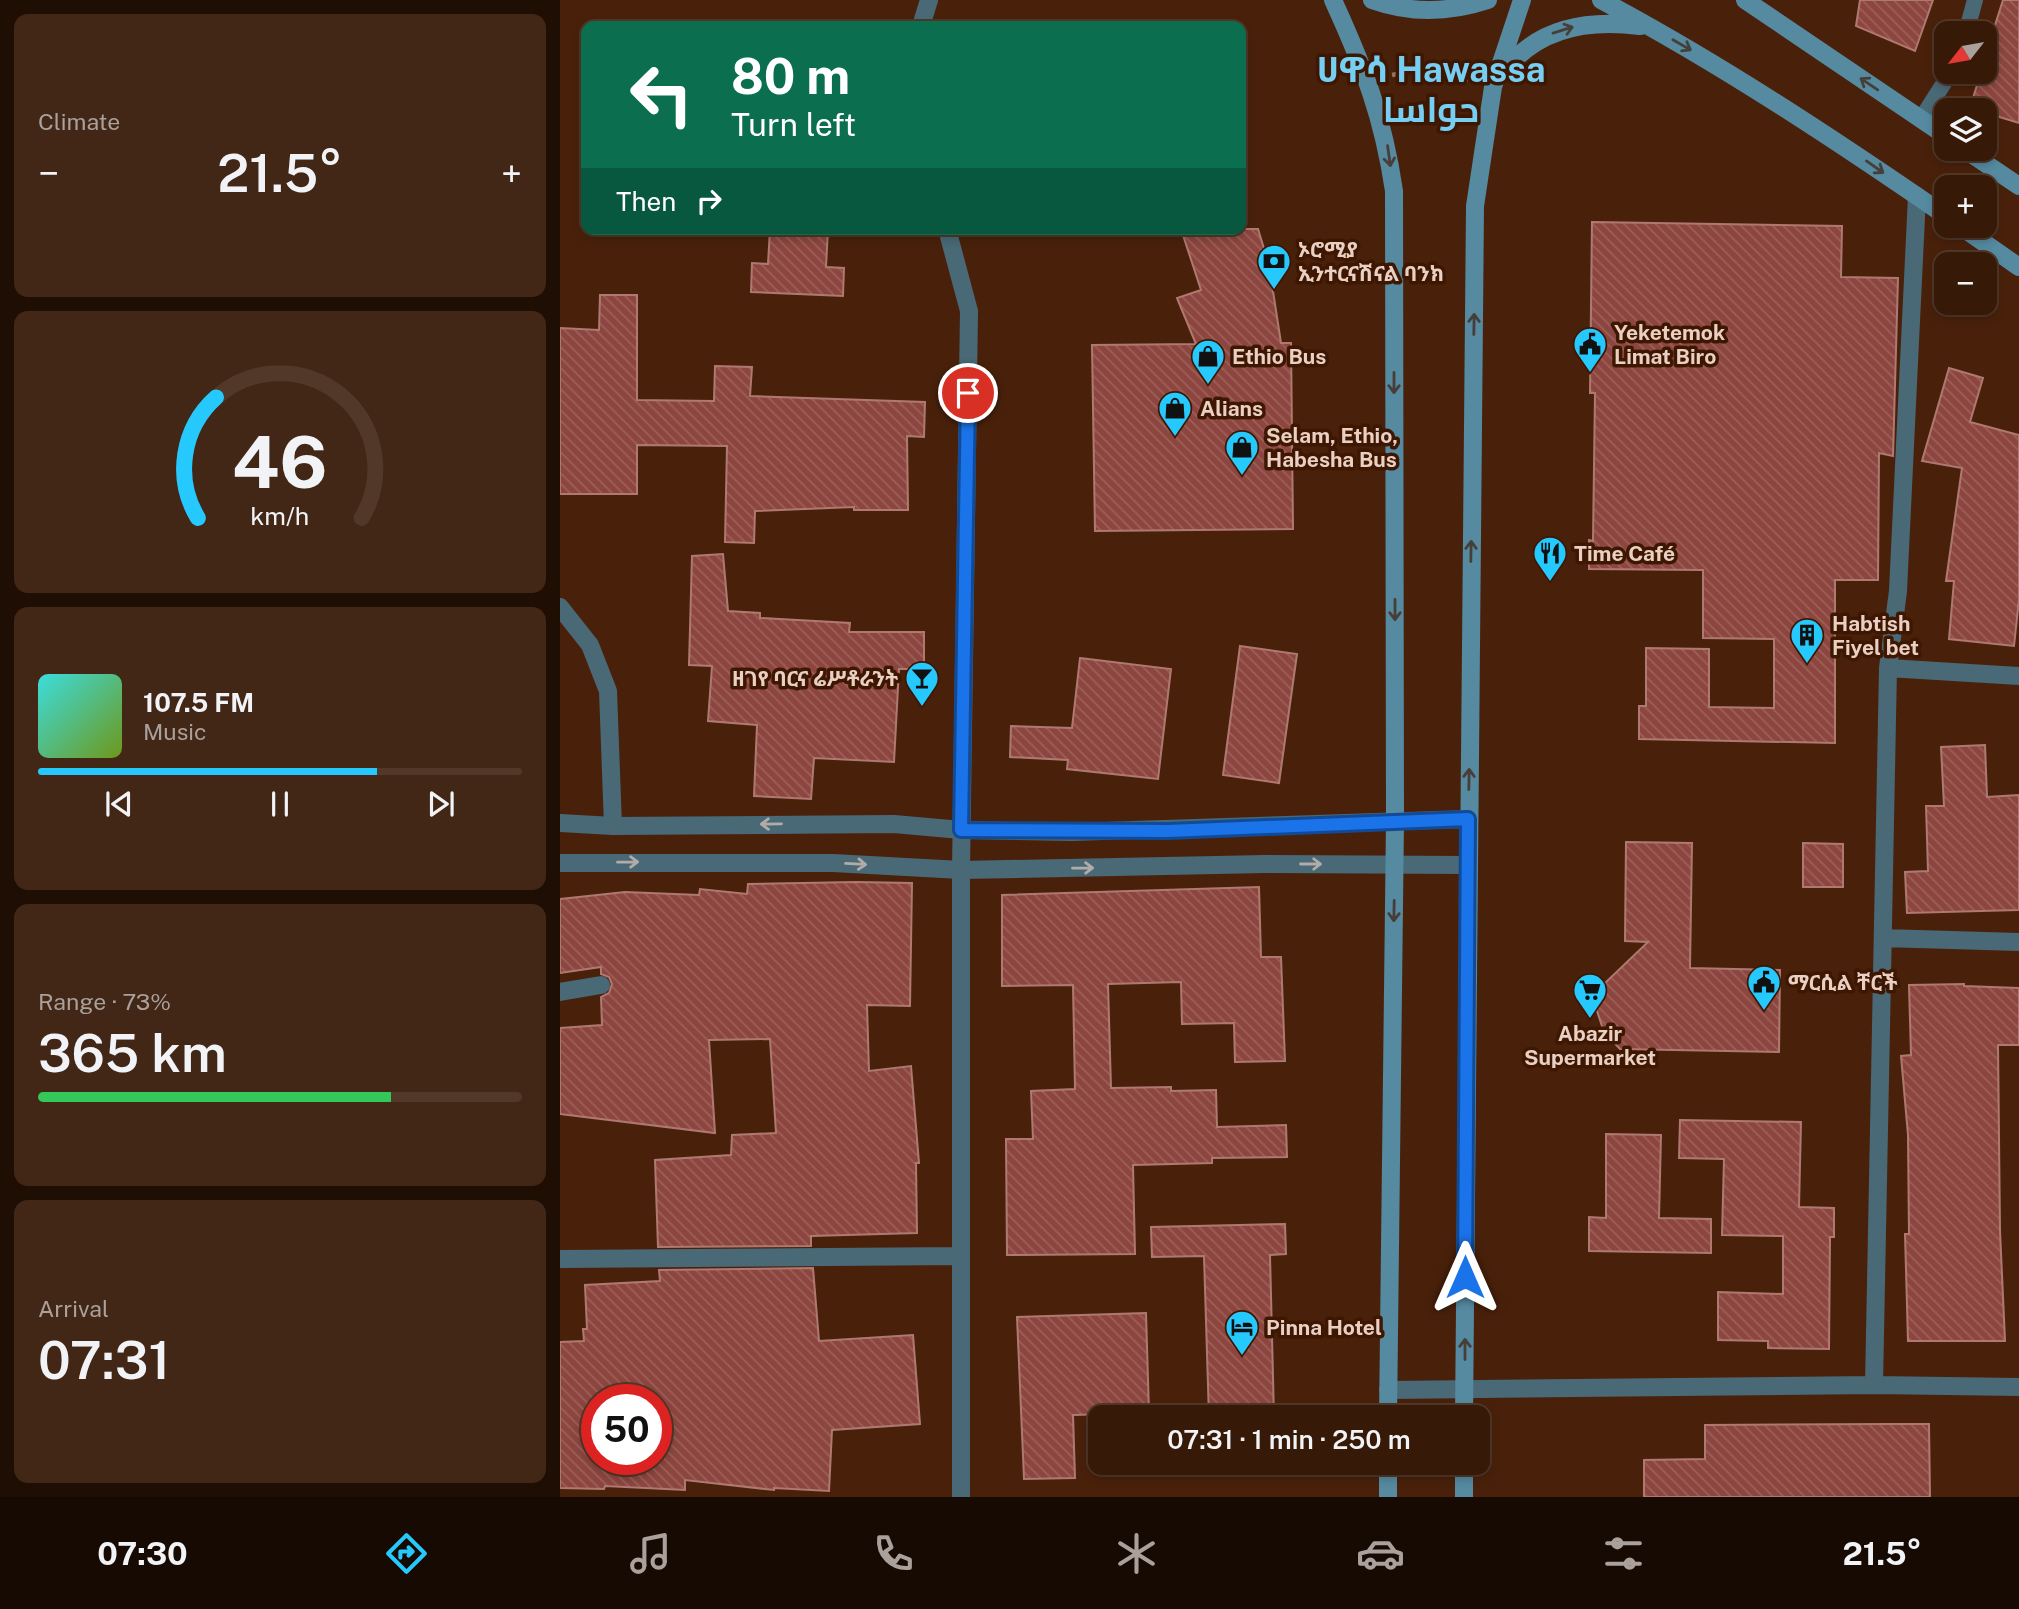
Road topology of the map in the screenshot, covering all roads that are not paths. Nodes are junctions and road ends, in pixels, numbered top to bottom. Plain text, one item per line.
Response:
1 (929, 0) edge
2 (1333, 0) edge
3 (1372, 0) edge
4 (1488, 0) edge
5 (1522, 0) edge
6 (1601, 0) edge
7 (1745, 0) edge
8 (1975, 0) edge
9 (923, 21) edge
10 (1969, 21) edge
11 (1653, 28) junction
12 (1943, 84) edge
13 (1493, 87) junction
14 (1921, 119) junction
15 (1934, 128) edge
16 (1982, 161) edge
17 (2019, 186) edge
18 (1917, 196) junction
19 (1934, 208) edge
20 (949, 235) edge
21 (1977, 238) edge
22 (2019, 267) edge
23 (560, 607) edge
24 (1888, 668) junction
25 (2019, 676) edge
26 (1468, 819) junction
27 (1395, 820) junction
28 (560, 823) edge
29 (613, 826) junction
30 (961, 830) junction
31 (560, 863) edge
32 (1468, 865) junction
33 (1395, 867) junction
34 (961, 870) junction
35 (1883, 938) junction
36 (2019, 942) edge
37 (601, 985) dead end
38 (560, 992) edge
39 (959, 1256) junction
40 (560, 1259) edge
41 (1874, 1385) junction
42 (1465, 1387) junction
43 (2019, 1387) edge
44 (1388, 1390) junction
45 (1388, 1405) edge
46 (1464, 1405) edge
47 (1388, 1475) edge
48 (1464, 1475) edge
49 (961, 1497) edge
50 (1388, 1497) edge
51 (1464, 1497) edge

1 - 9 street
2 -> 27 main road
3 - 4 main road
5 - 13 main road
6 - 11 main road
14 -> 7 main road
8 - 10 lane
13 -> 11 main road
11 -> 18 main road
12 - 14 lane
26 -> 13 main road
14 - 15 main road
16 - 17 main road
18 - 19 main road
18 - 24 street
20 - 30 street
21 - 22 main road
23 - 29 street
24 - 25 street
24 - 35 street
26 - 27 street
26 - 32 main road
27 - 30 street
27 - 33 main road
28 - 29 street
30 -> 29 street
30 - 34 street
31 -> 34 street
32 - 33 street
42 -> 32 main road
34 -> 33 street
33 -> 44 main road
34 - 39 street
35 - 36 street
35 - 41 street
37 - 38 street
39 - 40 street
39 - 49 street
41 - 42 street
41 - 43 street
42 - 44 street
42 - 46 main road
44 - 45 main road
47 - 50 main road
48 - 51 main road

